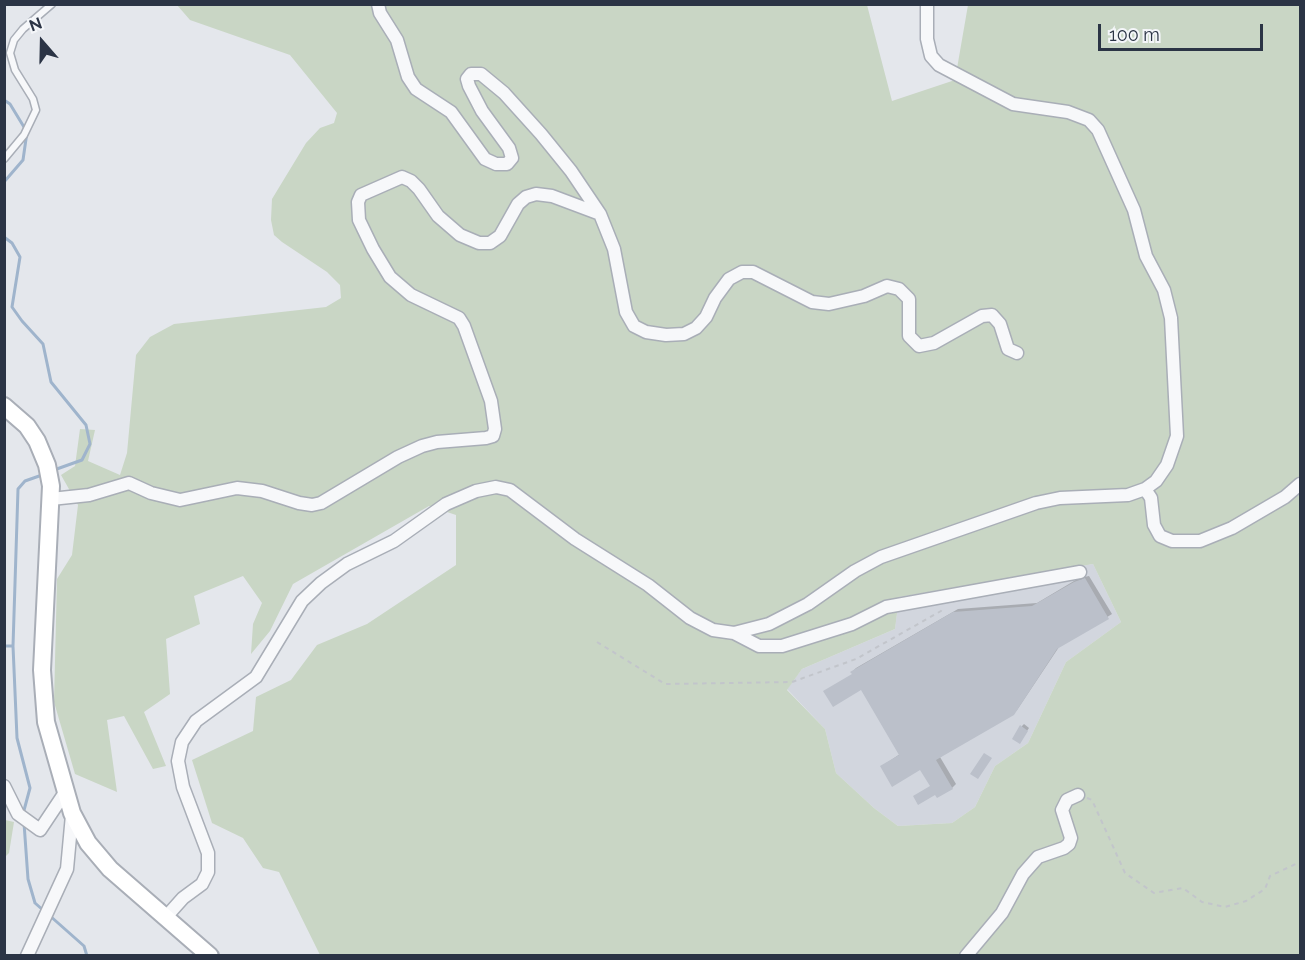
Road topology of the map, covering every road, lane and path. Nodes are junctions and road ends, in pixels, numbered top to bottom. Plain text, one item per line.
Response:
1 (52, 4) edge
2 (378, 4) edge
3 (927, 4) edge
4 (4, 159) edge
5 (600, 214) junction
6 (1017, 353) dead end
7 (4, 406) edge
8 (1300, 484) edge
9 (1145, 489) junction
10 (51, 493) junction
11 (1080, 572) dead end
12 (949, 594) junction
13 (734, 633) junction
14 (597, 642) dead end
15 (4, 786) edge
16 (66, 791) junction
17 (1078, 795) joint
18 (72, 813) junction
19 (1300, 862) edge
20 (166, 917) junction
21 (27, 956) edge
22 (210, 956) edge
23 (966, 956) edge

1 - 4 lane
2 - 5 street
3 - 9 street
5 - 6 street
5 - 10 street
7 - 10 main road
8 - 9 street
9 - 13 street
10 - 16 main road
11 - 12 street
12 - 13 street
12 - 14 path
13 - 20 street
15 - 16 street
16 - 18 main road
17 - 19 path
17 - 23 street
18 - 20 main road
18 - 21 street
20 - 22 main road

